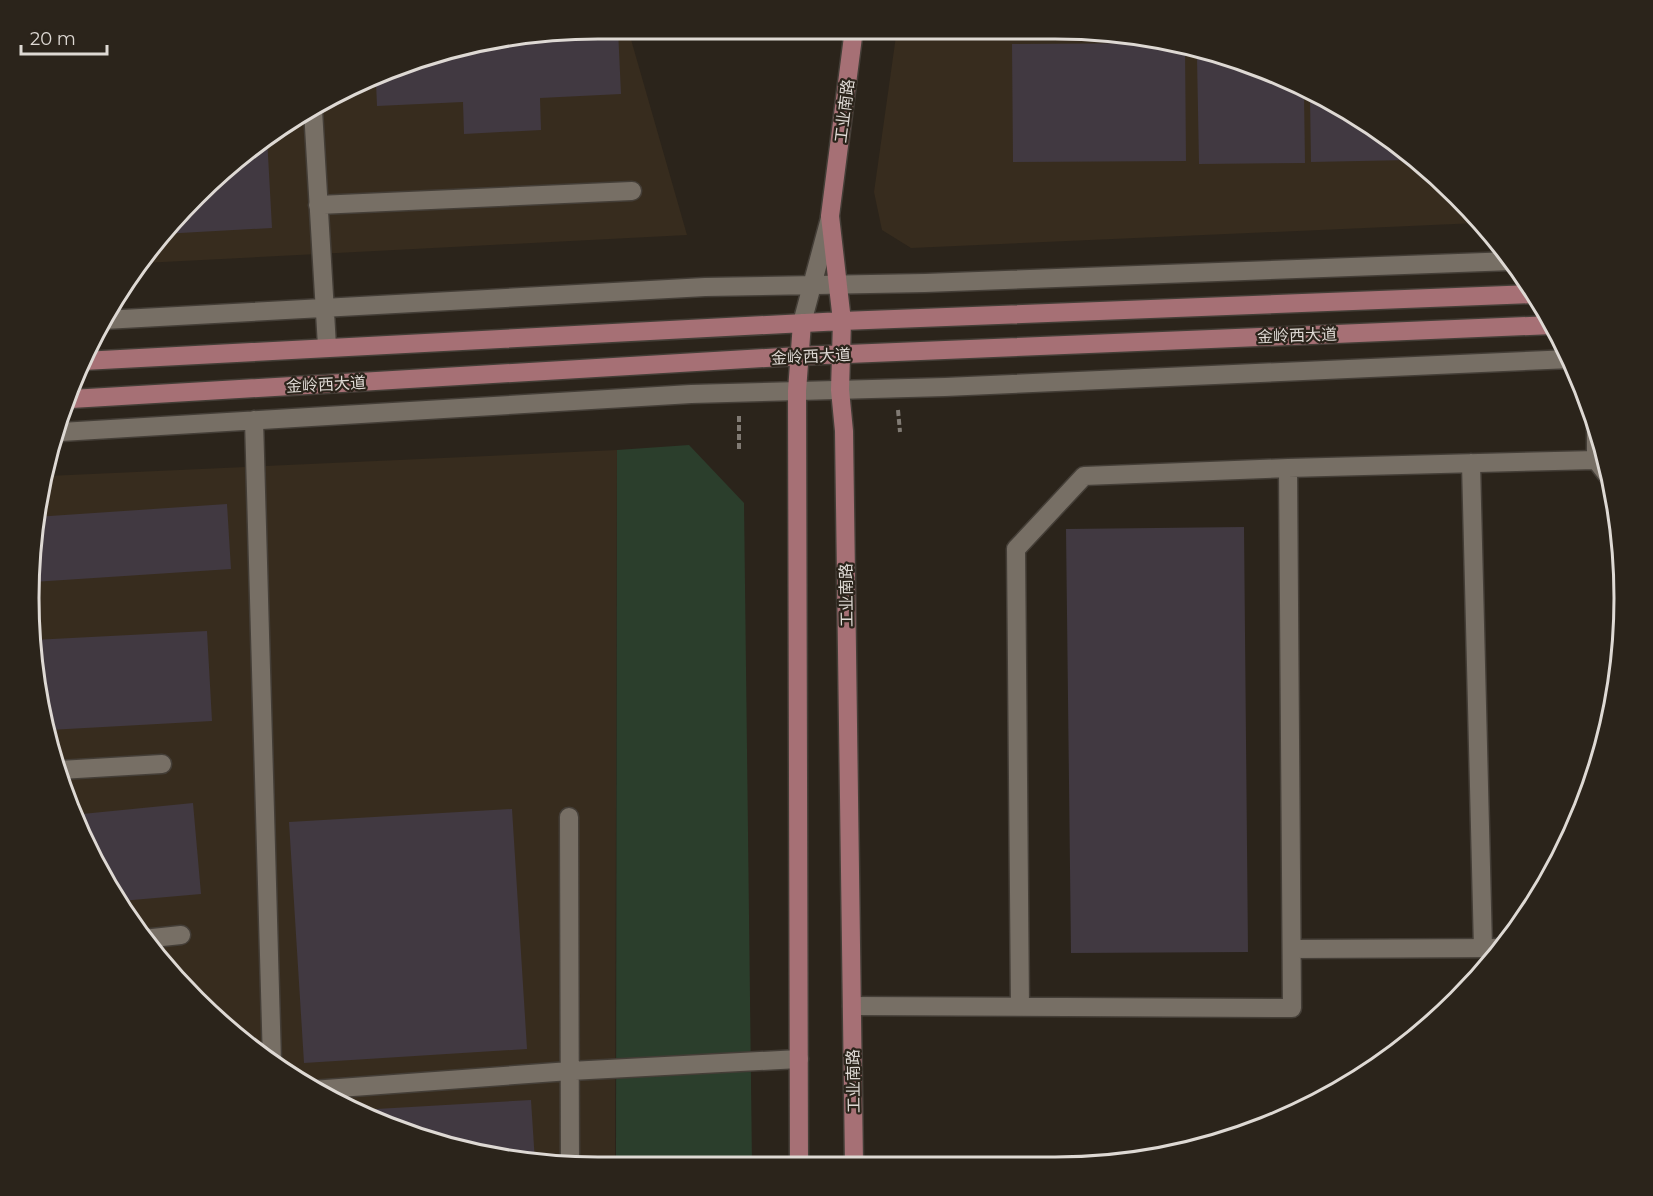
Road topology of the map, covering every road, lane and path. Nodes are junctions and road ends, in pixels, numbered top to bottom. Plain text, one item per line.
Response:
1 (853, 39) edge
2 (313, 117) edge
3 (632, 191) dead end
4 (318, 205) junction
5 (830, 216) junction
6 (1501, 261) edge
7 (812, 285) junction
8 (838, 285) junction
9 (1524, 294) edge
10 (325, 308) junction
11 (113, 319) edge
12 (842, 321) junction
13 (802, 323) junction
14 (1542, 325) edge
15 (327, 346) junction
16 (840, 354) junction
17 (799, 356) junction
18 (1560, 359) edge
19 (93, 360) edge
20 (840, 390) junction
21 (797, 391) junction
22 (76, 399) edge
23 (254, 420) junction
24 (65, 432) edge
25 (1596, 460) edge
26 (1471, 463) junction
27 (1288, 468) junction
28 (162, 764) dead end
29 (66, 770) edge
30 (569, 817) dead end
31 (182, 935) dead end
32 (155, 938) edge
33 (1483, 948) junction
34 (1490, 948) edge
35 (1292, 949) junction
36 (852, 1006) junction
37 (1020, 1007) junction
38 (272, 1051) edge
39 (799, 1059) junction
40 (570, 1071) junction
41 (331, 1089) edge
42 (570, 1156) edge
43 (799, 1157) edge
44 (854, 1157) edge

1 - 5 main road, 工业南路
2 - 4 street
3 - 4 street
4 - 10 street
5 - 7 street
5 - 8 main road, 工业南路
6 - 8 street
7 - 8 street
7 - 10 street
7 - 13 street
8 - 12 main road, 工业南路
9 - 12 main road, 金岭西大道
10 - 11 street
10 - 15 street
12 - 13 main road, 金岭西大道
12 - 16 main road, 工业南路
13 - 15 main road, 金岭西大道
13 - 17 main road
14 - 16 main road, 金岭西大道
15 - 19 main road, 金岭西大道
16 - 17 main road, 金岭西大道
16 - 20 main road, 工业南路
17 - 21 main road
17 - 22 main road, 金岭西大道
18 - 20 street
20 - 21 street
20 - 36 main road, 工业南路
21 - 23 street
21 - 39 main road
23 - 24 street
23 - 38 street
25 - 26 street
26 - 27 street
26 - 33 street
27 - 35 street
27 - 37 street
28 - 29 street
30 - 40 street
31 - 32 street
33 - 34 street
33 - 35 street
35 - 37 street
36 - 37 street
36 - 44 main road, 工业南路
39 - 40 street
39 - 43 main road
40 - 41 street
40 - 42 street

